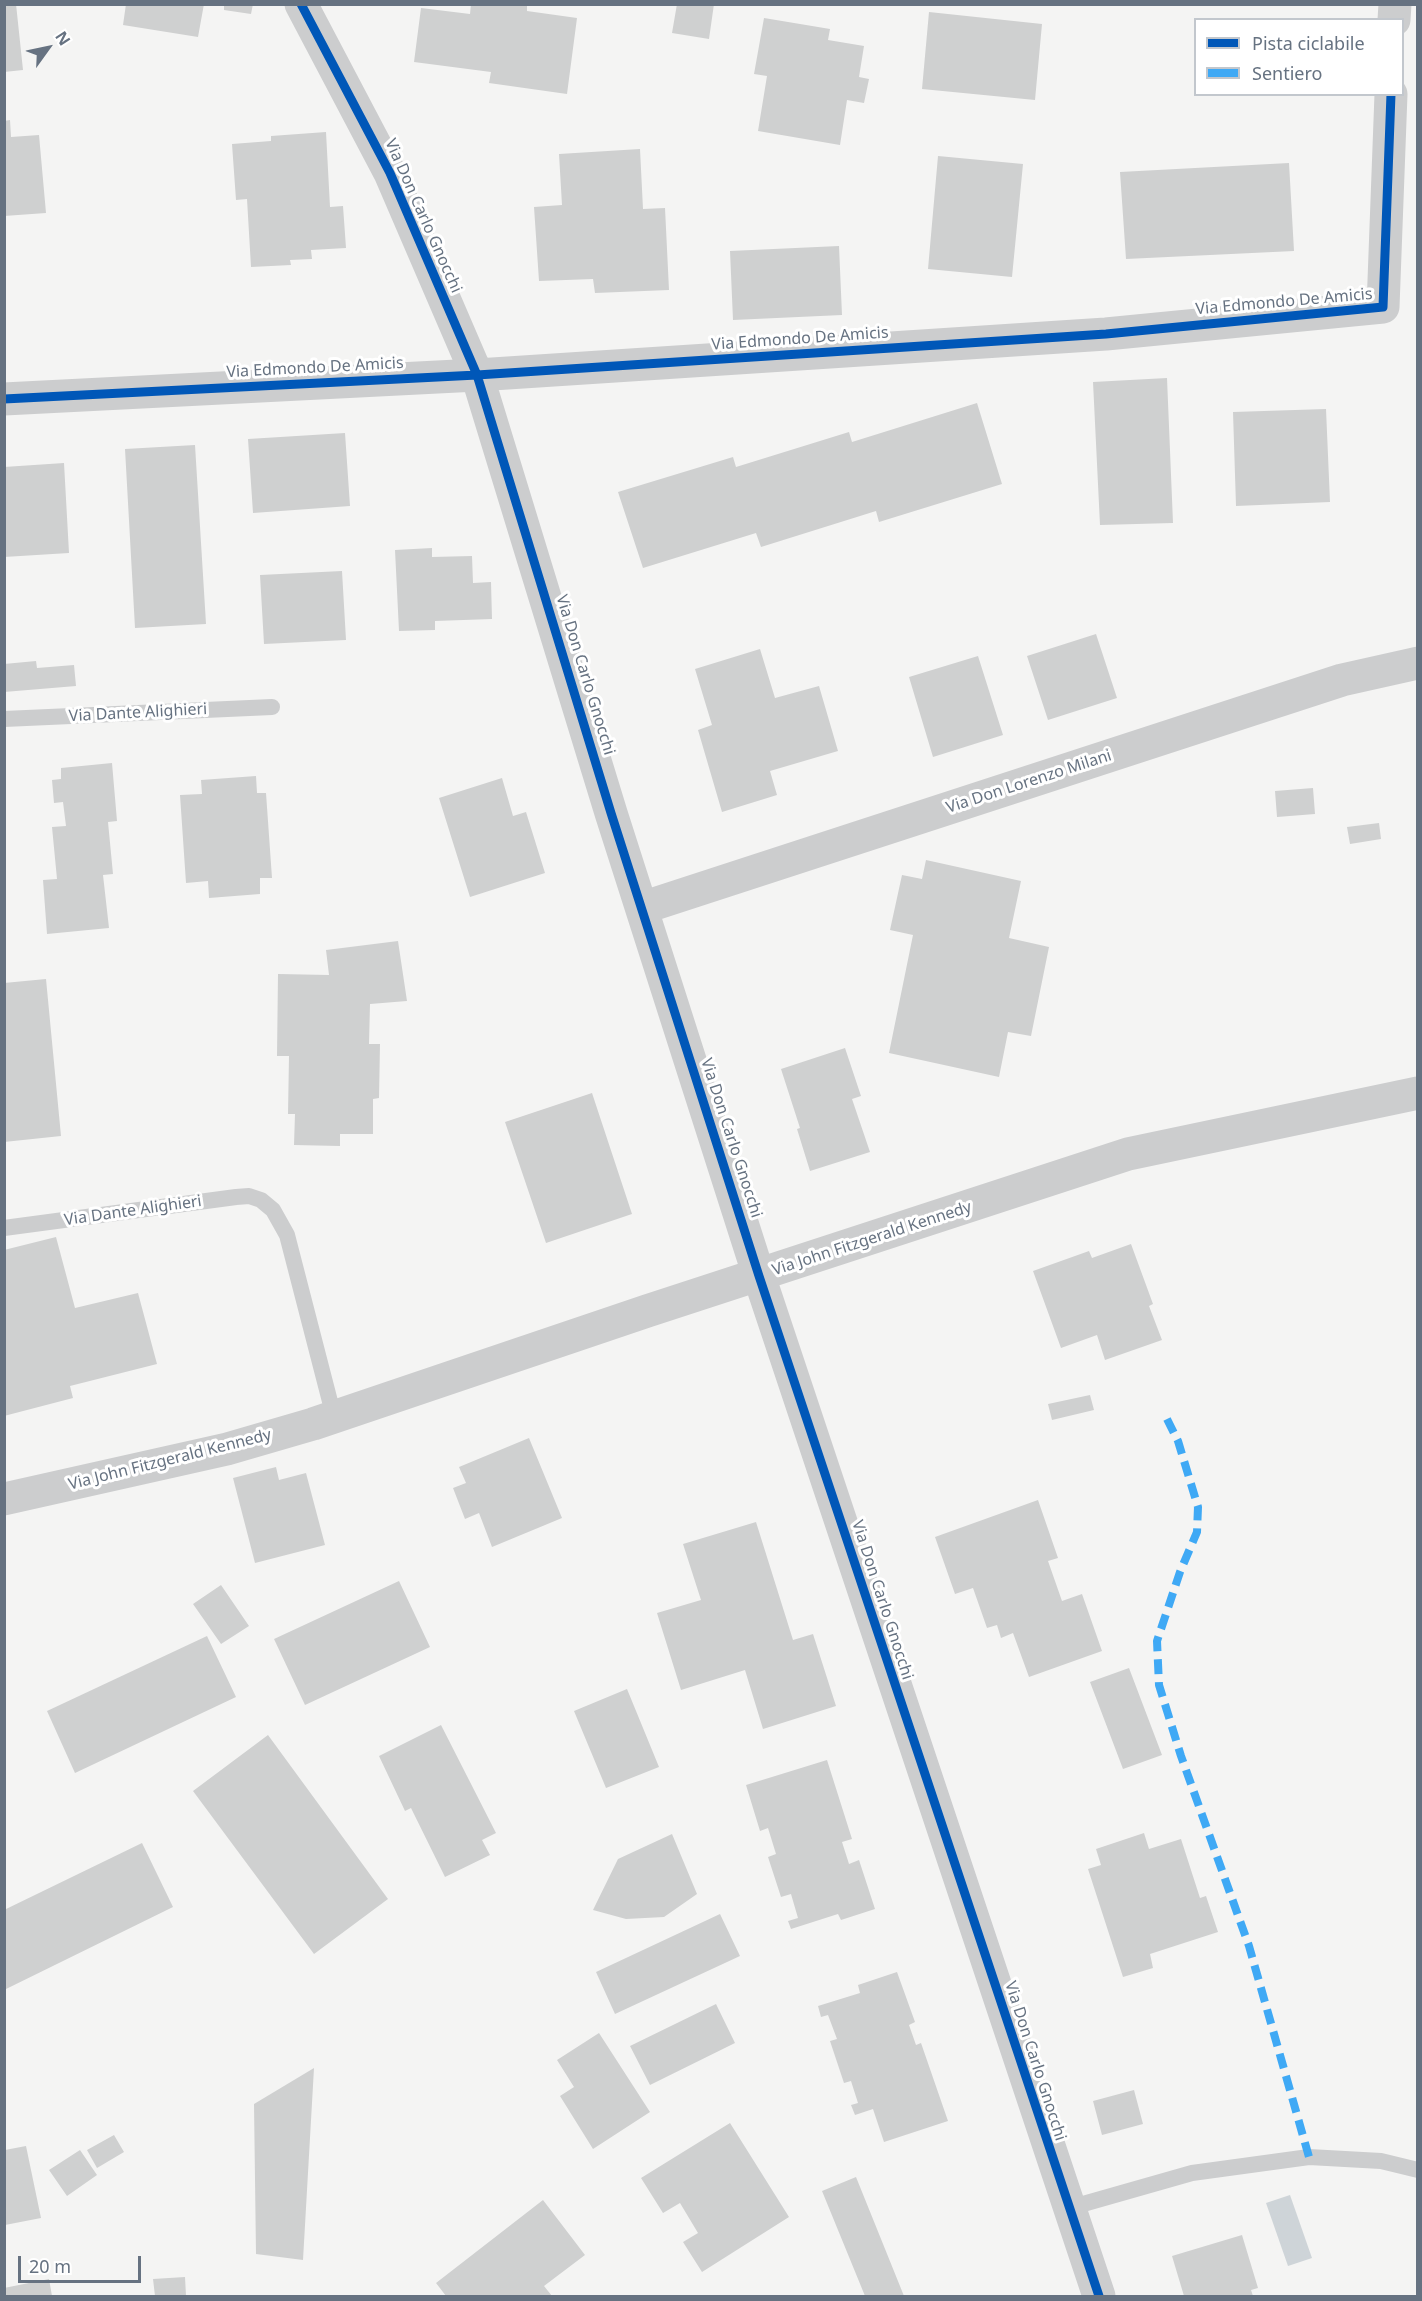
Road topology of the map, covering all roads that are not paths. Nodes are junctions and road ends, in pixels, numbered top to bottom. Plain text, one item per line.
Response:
1 (301, 4) edge
2 (1391, 96) edge
3 (477, 375) junction
4 (4, 399) edge
5 (1418, 663) edge
6 (272, 707) dead end
7 (4, 719) edge
8 (642, 908) junction
9 (1418, 1093) edge
10 (4, 1228) edge
11 (759, 1276) junction
12 (334, 1417) junction
13 (4, 1499) edge
14 (1418, 2170) edge
15 (1069, 2208) junction
16 (1099, 2296) edge

1 - 3 street, Via Don Carlo Gnocchi
2 - 3 street, Via Edmondo De Amicis
3 - 4 street, Via Edmondo De Amicis
3 - 8 street, Via Don Carlo Gnocchi
5 - 8 street, Via Don Lorenzo Milani
6 - 7 lane, Via Dante Alighieri
8 - 11 street, Via Don Carlo Gnocchi
9 - 11 street, Via John Fitzgerald Kennedy
10 - 12 lane, Via Dante Alighieri
11 - 12 street, Via John Fitzgerald Kennedy
11 - 15 street, Via Don Carlo Gnocchi
12 - 13 street, Via John Fitzgerald Kennedy
14 - 15 lane
15 - 16 street, Via Don Carlo Gnocchi

